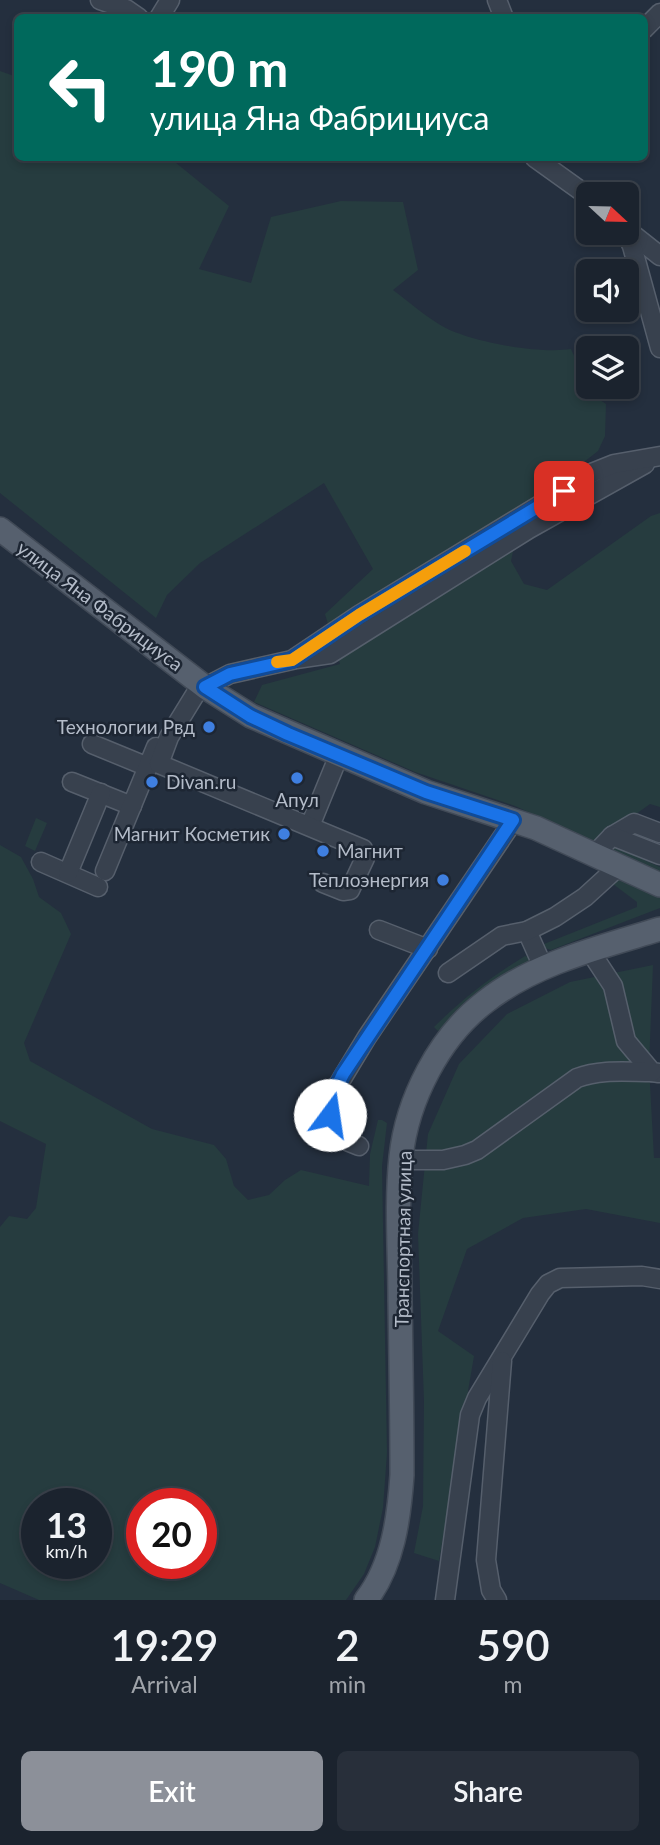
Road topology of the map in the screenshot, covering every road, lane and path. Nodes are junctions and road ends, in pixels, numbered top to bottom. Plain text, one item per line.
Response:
1 (100, 0) edge
2 (133, 14) edge
3 (539, 161) edge
4 (576, 187) edge
5 (639, 241) edge
6 (630, 245) edge
7 (660, 256) edge
8 (660, 348) edge
9 (660, 457) edge
10 (0, 530) edge
11 (205, 687) junction
12 (186, 709) junction
13 (92, 744) dead end
14 (339, 755) junction
15 (148, 767) junction
16 (72, 782) dead end
17 (101, 793) junction
18 (132, 806) junction
19 (513, 820) junction
20 (310, 826) junction
21 (660, 833) edge
22 (612, 836) junction
23 (594, 855) junction
24 (660, 855) edge
25 (41, 862) dead end
26 (619, 866) junction
27 (68, 873) junction
28 (323, 883) dead end
29 (660, 885) edge
30 (660, 929) edge
31 (379, 930) dead end
32 (527, 931) junction
33 (428, 949) junction
34 (590, 951) junction
35 (544, 969) junction
36 (448, 973) dead end
37 (656, 1073) edge
38 (359, 1146) dead end
39 (401, 1157) junction
40 (660, 1279) edge
41 (502, 1356) junction
42 (366, 1600) edge
43 (445, 1600) edge
44 (497, 1600) edge

1 - 2 street
3 - 4 street
5 - 7 street
6 - 8 street
9 - 11 street
10 - 11 main road, улица Яна Фабрициуса
11 - 12 street
11 - 14 main road, улица Яна Фабрициуса
12 - 15 street
12 - 20 street
13 - 15 street
14 - 19 main road, улица Яна Фабрициуса
14 - 20 street
15 - 18 street
16 - 17 street
17 - 18 street
17 - 27 street
18 - 27 street
19 - 23 main road, улица Яна Фабрициуса
19 - 33 street
20 - 28 street
21 - 22 street
22 - 23 street
22 - 24 street
23 - 26 main road, улица Яна Фабрициуса
25 - 27 street
26 - 29 main road, улица Яна Фабрициуса
26 - 32 street
30 - 34 main road, Транспортная улица
31 - 33 street
32 - 35 street
32 - 36 street
33 - 38 street
34 - 35 main road, Транспортная улица
34 - 37 street
35 - 39 main road, Транспортная улица
37 - 39 street
39 - 42 main road, Транспортная улица
40 - 41 street
41 - 43 street
41 - 44 street

